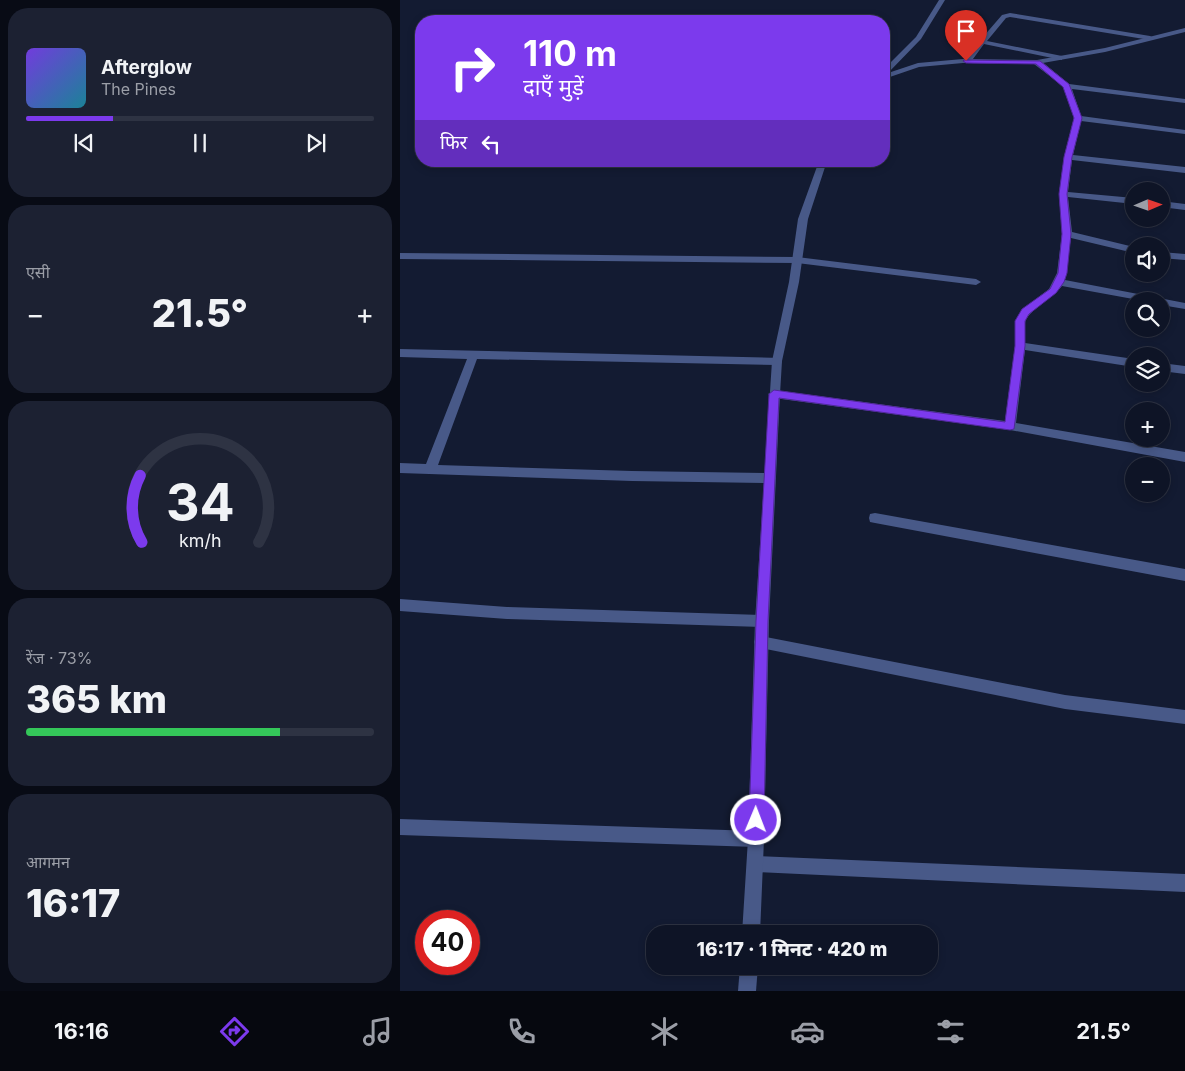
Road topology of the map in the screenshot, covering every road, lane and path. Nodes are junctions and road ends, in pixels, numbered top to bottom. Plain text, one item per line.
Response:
1 (942, 0) edge
2 (1185, 30) edge
3 (1150, 38) junction
4 (983, 42) junction
5 (1058, 58) junction
6 (966, 61) junction
7 (1037, 62) junction
8 (890, 67) edge
9 (890, 75) edge
10 (1067, 86) junction
11 (1185, 101) edge
12 (1078, 118) junction
13 (1185, 132) edge
14 (1068, 157) junction
15 (821, 167) edge
16 (1185, 170) edge
17 (1063, 194) junction
18 (1125, 200) edge
19 (1170, 205) edge
20 (1185, 207) edge
21 (1067, 234) junction
22 (1125, 248) edge
23 (400, 256) edge
24 (1170, 256) edge
25 (1185, 257) edge
26 (797, 260) junction
27 (976, 282) dead end
28 (1059, 282) junction
29 (1125, 294) edge
30 (1170, 303) edge
31 (1185, 306) edge
32 (1020, 346) junction
33 (400, 353) edge
34 (473, 356) junction
35 (778, 361) junction
36 (1125, 361) edge
37 (1170, 368) edge
38 (1185, 370) edge
39 (774, 394) junction
40 (1010, 426) junction
41 (1185, 457) edge
42 (400, 468) edge
43 (430, 469) junction
44 (770, 478) junction
45 (875, 518) dead end
46 (1185, 575) edge
47 (400, 605) edge
48 (762, 621) junction
49 (761, 642) junction
50 (1185, 717) edge
51 (400, 827) edge
52 (756, 839) junction
53 (755, 864) junction
54 (1185, 883) edge
55 (752, 925) edge
56 (748, 975) edge
57 (747, 991) edge

1 - 8 street
2 - 3 street
3 - 4 street
3 - 5 street
4 - 5 street
4 - 6 street
5 - 7 street
6 - 7 street
6 - 9 street
7 - 10 street
10 - 11 street
10 - 12 street
12 - 13 street
12 - 14 street
14 - 16 street
14 - 17 street
15 - 26 street
17 - 18 street
17 - 21 street
19 - 20 street
21 - 22 street
21 - 28 street
23 - 26 street
24 - 25 street
26 - 27 street
26 - 35 street
28 - 29 street
28 - 32 street
30 - 31 street
32 - 36 street
32 - 40 street
33 - 34 street
34 - 35 street
34 - 43 street
35 - 39 street
37 - 38 street
39 - 40 street
39 - 44 street
40 - 41 street
42 - 43 street
43 - 44 street
44 - 48 street
45 - 46 street
47 - 48 street
48 - 49 street
49 - 50 street
49 - 52 street
51 - 52 street
52 - 53 street
53 - 54 street
53 - 55 street
56 - 57 street

